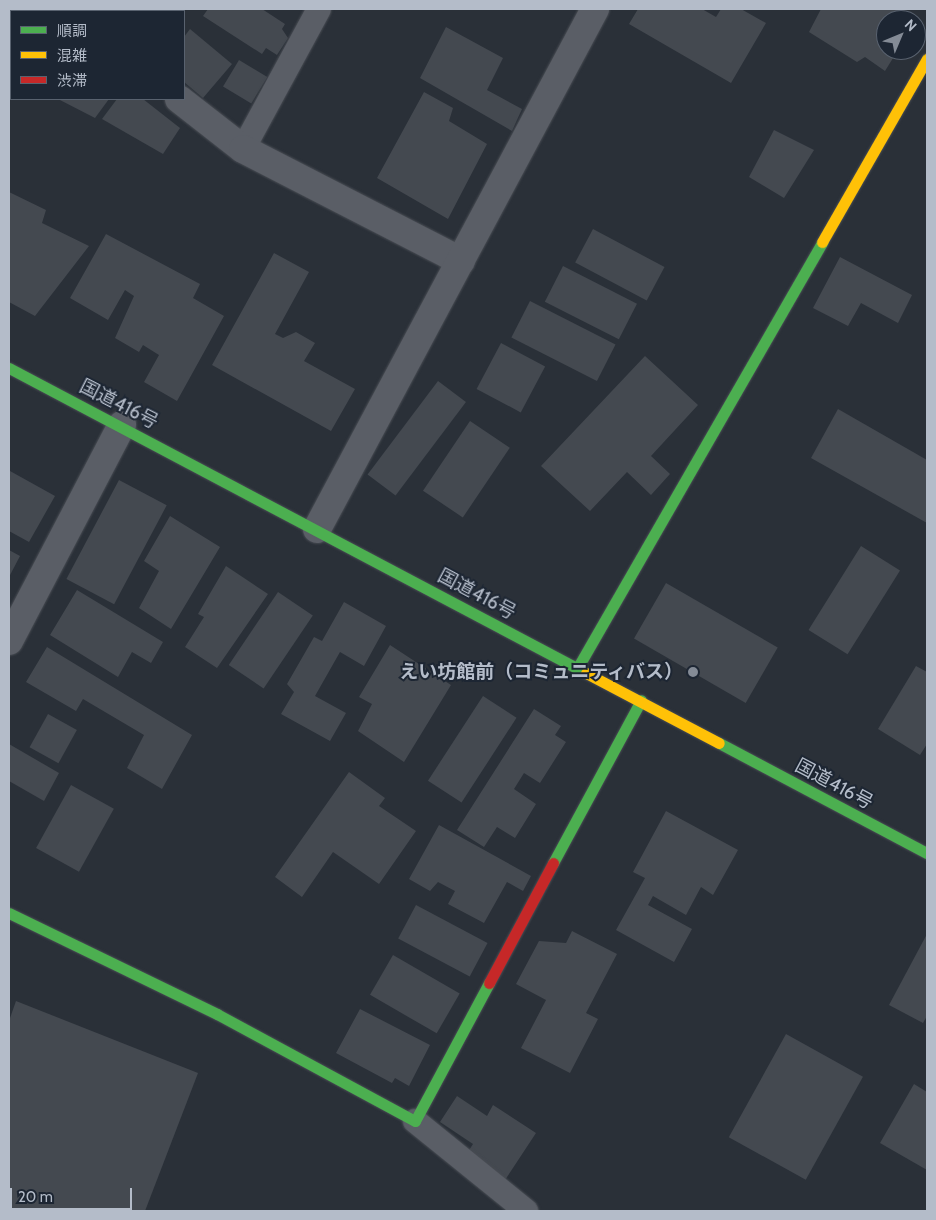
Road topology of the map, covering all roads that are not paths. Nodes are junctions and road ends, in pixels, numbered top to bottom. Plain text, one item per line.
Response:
1 (319, 9) edge
2 (594, 9) edge
3 (927, 60) edge
4 (180, 100) edge
5 (243, 149) junction
6 (461, 261) junction
7 (9, 368) edge
8 (122, 425) junction
9 (317, 529) junction
10 (9, 641) edge
11 (578, 667) junction
12 (641, 700) junction
13 (927, 853) edge
14 (9, 913) edge
15 (414, 1121) junction
16 (526, 1211) edge

1 - 5 lane
2 - 6 street
3 - 11 main road
4 - 5 street
5 - 6 street
6 - 9 street
7 - 8 main road, 国道416号
8 - 9 main road, 国道416号
8 - 10 street
9 - 11 main road, 国道416号
11 - 12 main road, 国道416号
12 - 13 main road, 国道416号
12 - 15 main road
14 - 15 main road
15 - 16 lane

